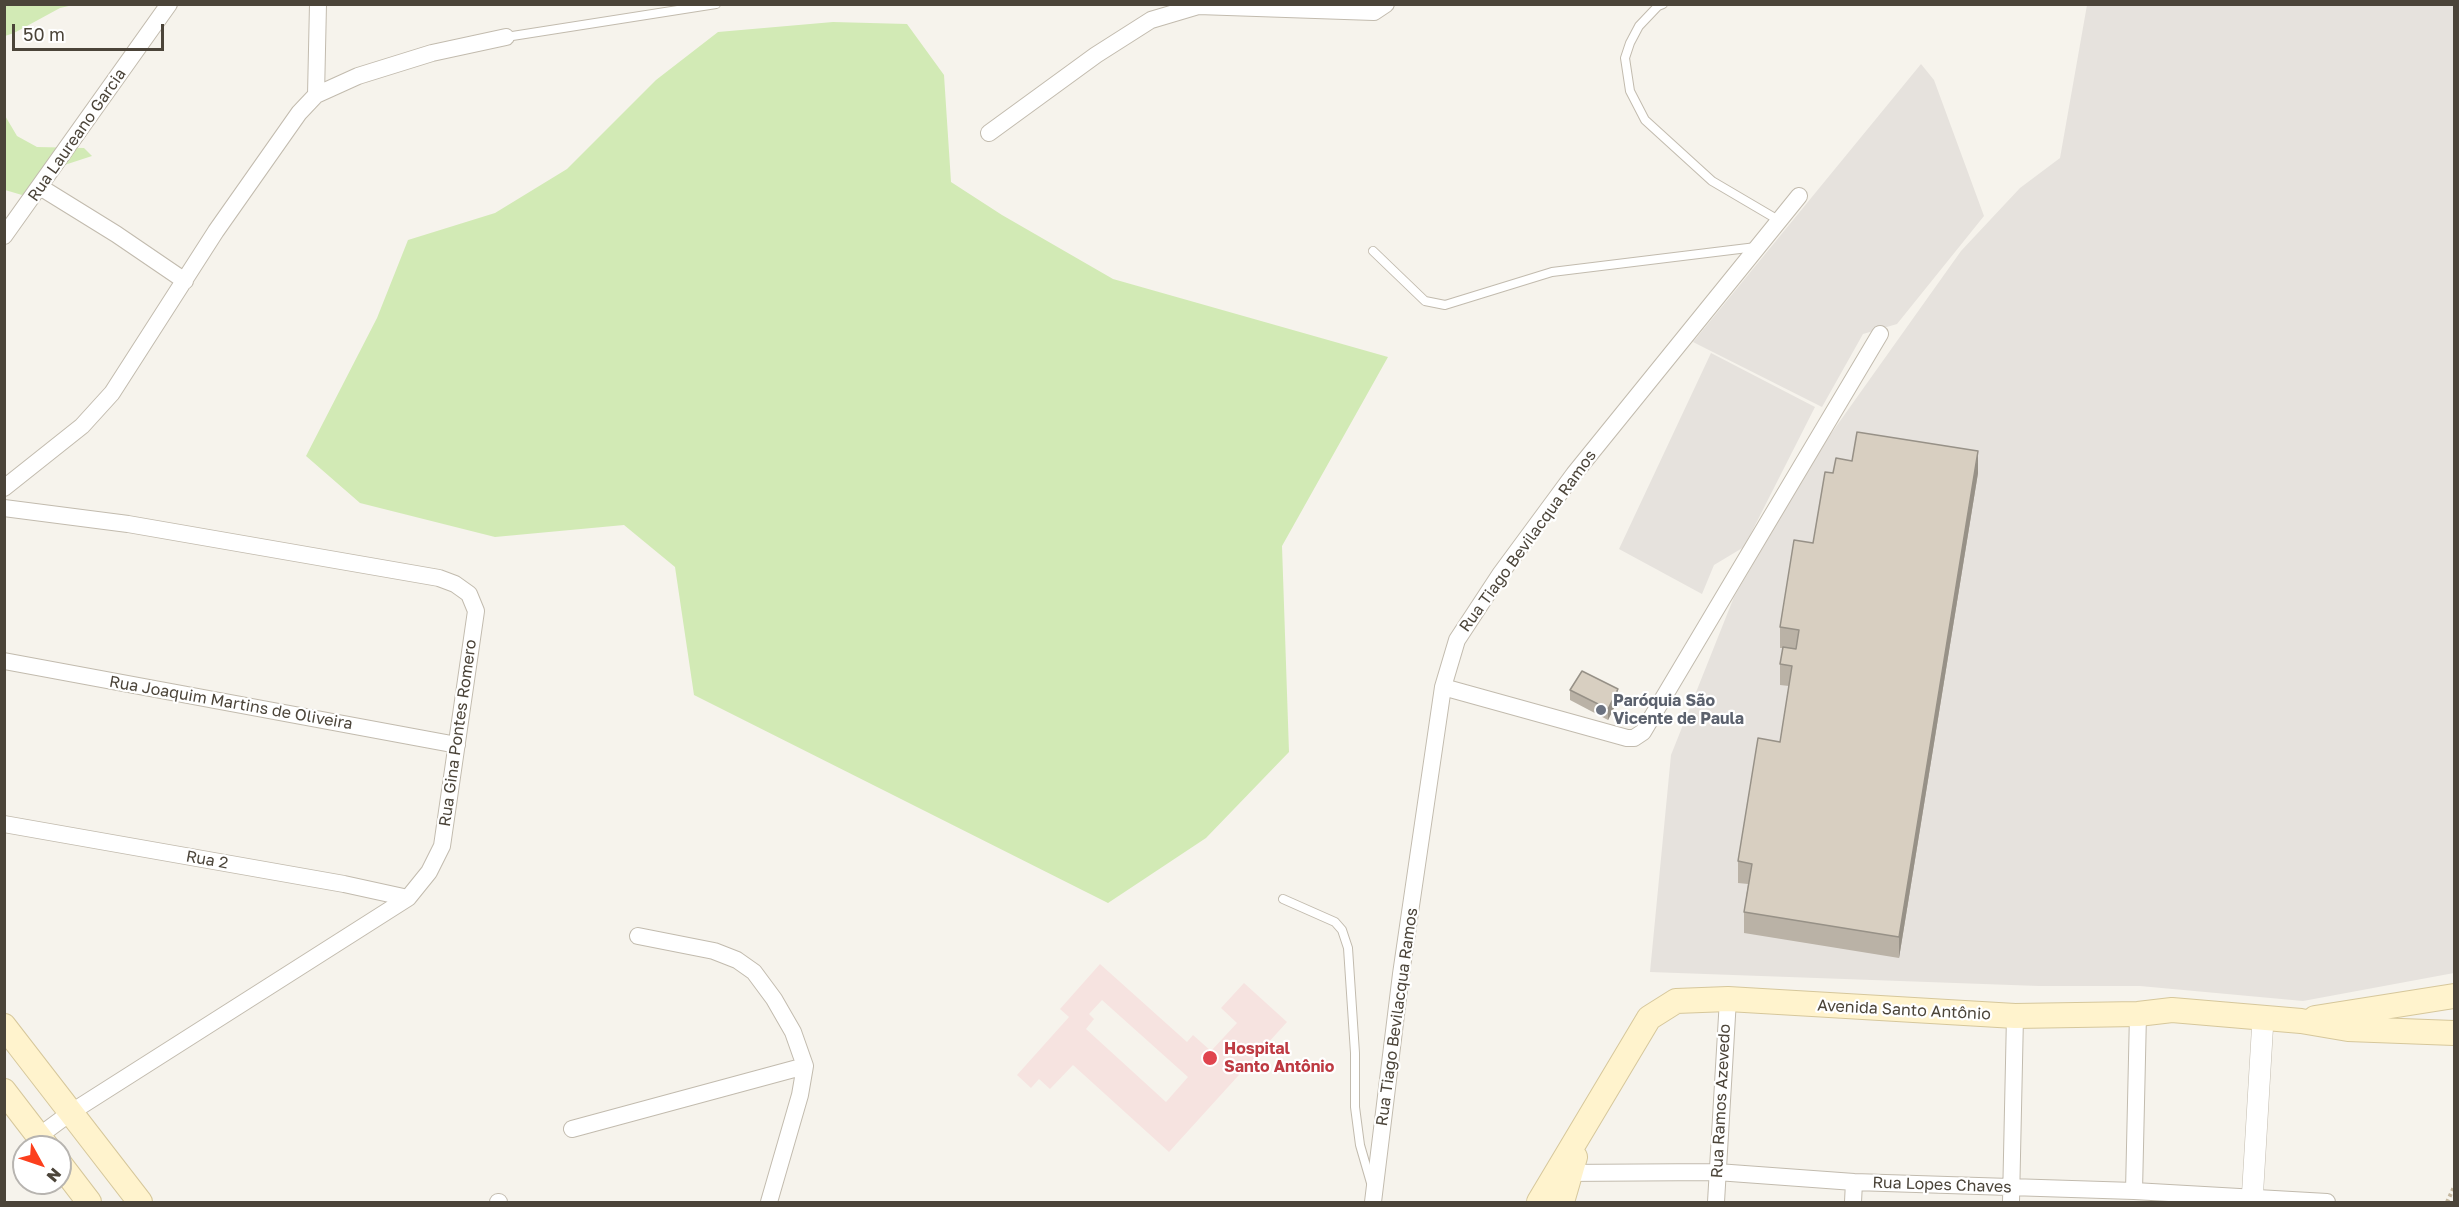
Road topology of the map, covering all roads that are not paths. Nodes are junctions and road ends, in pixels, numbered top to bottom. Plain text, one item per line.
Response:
1 (169, 4) edge
2 (318, 4) edge
3 (716, 4) edge
4 (1386, 4) edge
5 (1663, 4) edge
6 (506, 37) joint
7 (316, 95) junction
8 (989, 133) dead end
9 (40, 187) junction
10 (1799, 196) dead end
11 (1780, 221) junction
12 (4, 236) edge
13 (1760, 246) junction
14 (1373, 251) dead end
15 (185, 281) junction
16 (1880, 334) dead end
17 (4, 488) edge
18 (4, 508) edge
19 (4, 661) edge
20 (1443, 687) junction
21 (457, 745) junction
22 (4, 824) edge
23 (408, 898) junction
24 (1283, 899) dead end
25 (638, 936) dead end
26 (2454, 996) edge
27 (1728, 999) junction
28 (2138, 1014) junction
29 (2015, 1016) junction
30 (2263, 1019) junction
31 (2301, 1021) junction
32 (4, 1026) edge
33 (2454, 1033) edge
34 (805, 1066) junction
35 (4, 1091) edge
36 (70, 1113) junction
37 (572, 1129) dead end
38 (38, 1135) edge
39 (50, 1135) edge
40 (1717, 1172) junction
41 (1564, 1173) junction
42 (72, 1180) edge
43 (1854, 1182) junction
44 (2134, 1191) junction
45 (2011, 1195) edge
46 (1373, 1198) edge
47 (2252, 1200) edge
48 (1563, 1202) edge
49 (90, 1203) edge
50 (140, 1203) edge
51 (769, 1203) edge
52 (1539, 1203) edge
53 (1716, 1203) edge
54 (1853, 1203) edge
55 (2327, 1203) edge

1 - 9 street, Rua Laureano Garcia
2 - 7 street
3 - 6 lane
4 - 8 street
5 - 11 lane
6 - 7 street
7 - 15 street
9 - 12 street, Rua Laureano Garcia
9 - 15 street
10 - 11 street, Rua Tiago Bevilacqua Ramos
11 - 13 street, Rua Tiago Bevilacqua Ramos
13 - 14 lane
13 - 20 street, Rua Tiago Bevilacqua Ramos
15 - 17 street
16 - 20 street
18 - 21 street, Rua Gina Pontes Romero
19 - 21 street, Rua Joaquim Martins de Oliveira
20 - 46 street, Rua Tiago Bevilacqua Ramos
21 - 23 street, Rua Gina Pontes Romero
22 - 23 street, Rua 2
23 - 36 street, Rua Gina Pontes Romero
24 - 46 lane
25 - 34 street
26 - 31 main road, Avenida Santo Antônio
27 - 29 main road, Avenida Santo Antônio
27 - 40 street, Rua Ramos Azevedo
27 - 41 main road, Avenida Santo Antônio
28 - 29 main road, Avenida Santo Antônio
28 - 30 main road, Avenida Santo Antônio
28 - 44 street
29 - 45 street
30 - 31 main road, Avenida Santo Antônio
30 - 47 street
31 - 33 main road, Avenida Santo Antônio
32 - 36 main road
34 - 37 street
34 - 51 street
35 - 38 main road
36 - 39 street, Rua Gina Pontes Romero
36 - 50 main road
40 - 41 street, Rua Lopes Chaves
40 - 43 street, Rua Lopes Chaves
40 - 53 street, Rua Ramos Azevedo
41 - 48 main road, Avenida Santo Antônio
41 - 52 main road, Avenida Santo Antônio
42 - 49 main road
43 - 45 street, Rua Lopes Chaves
43 - 54 street
44 - 45 street, Rua Lopes Chaves
44 - 47 street, Rua Lopes Chaves
47 - 55 street, Rua Lopes Chaves

